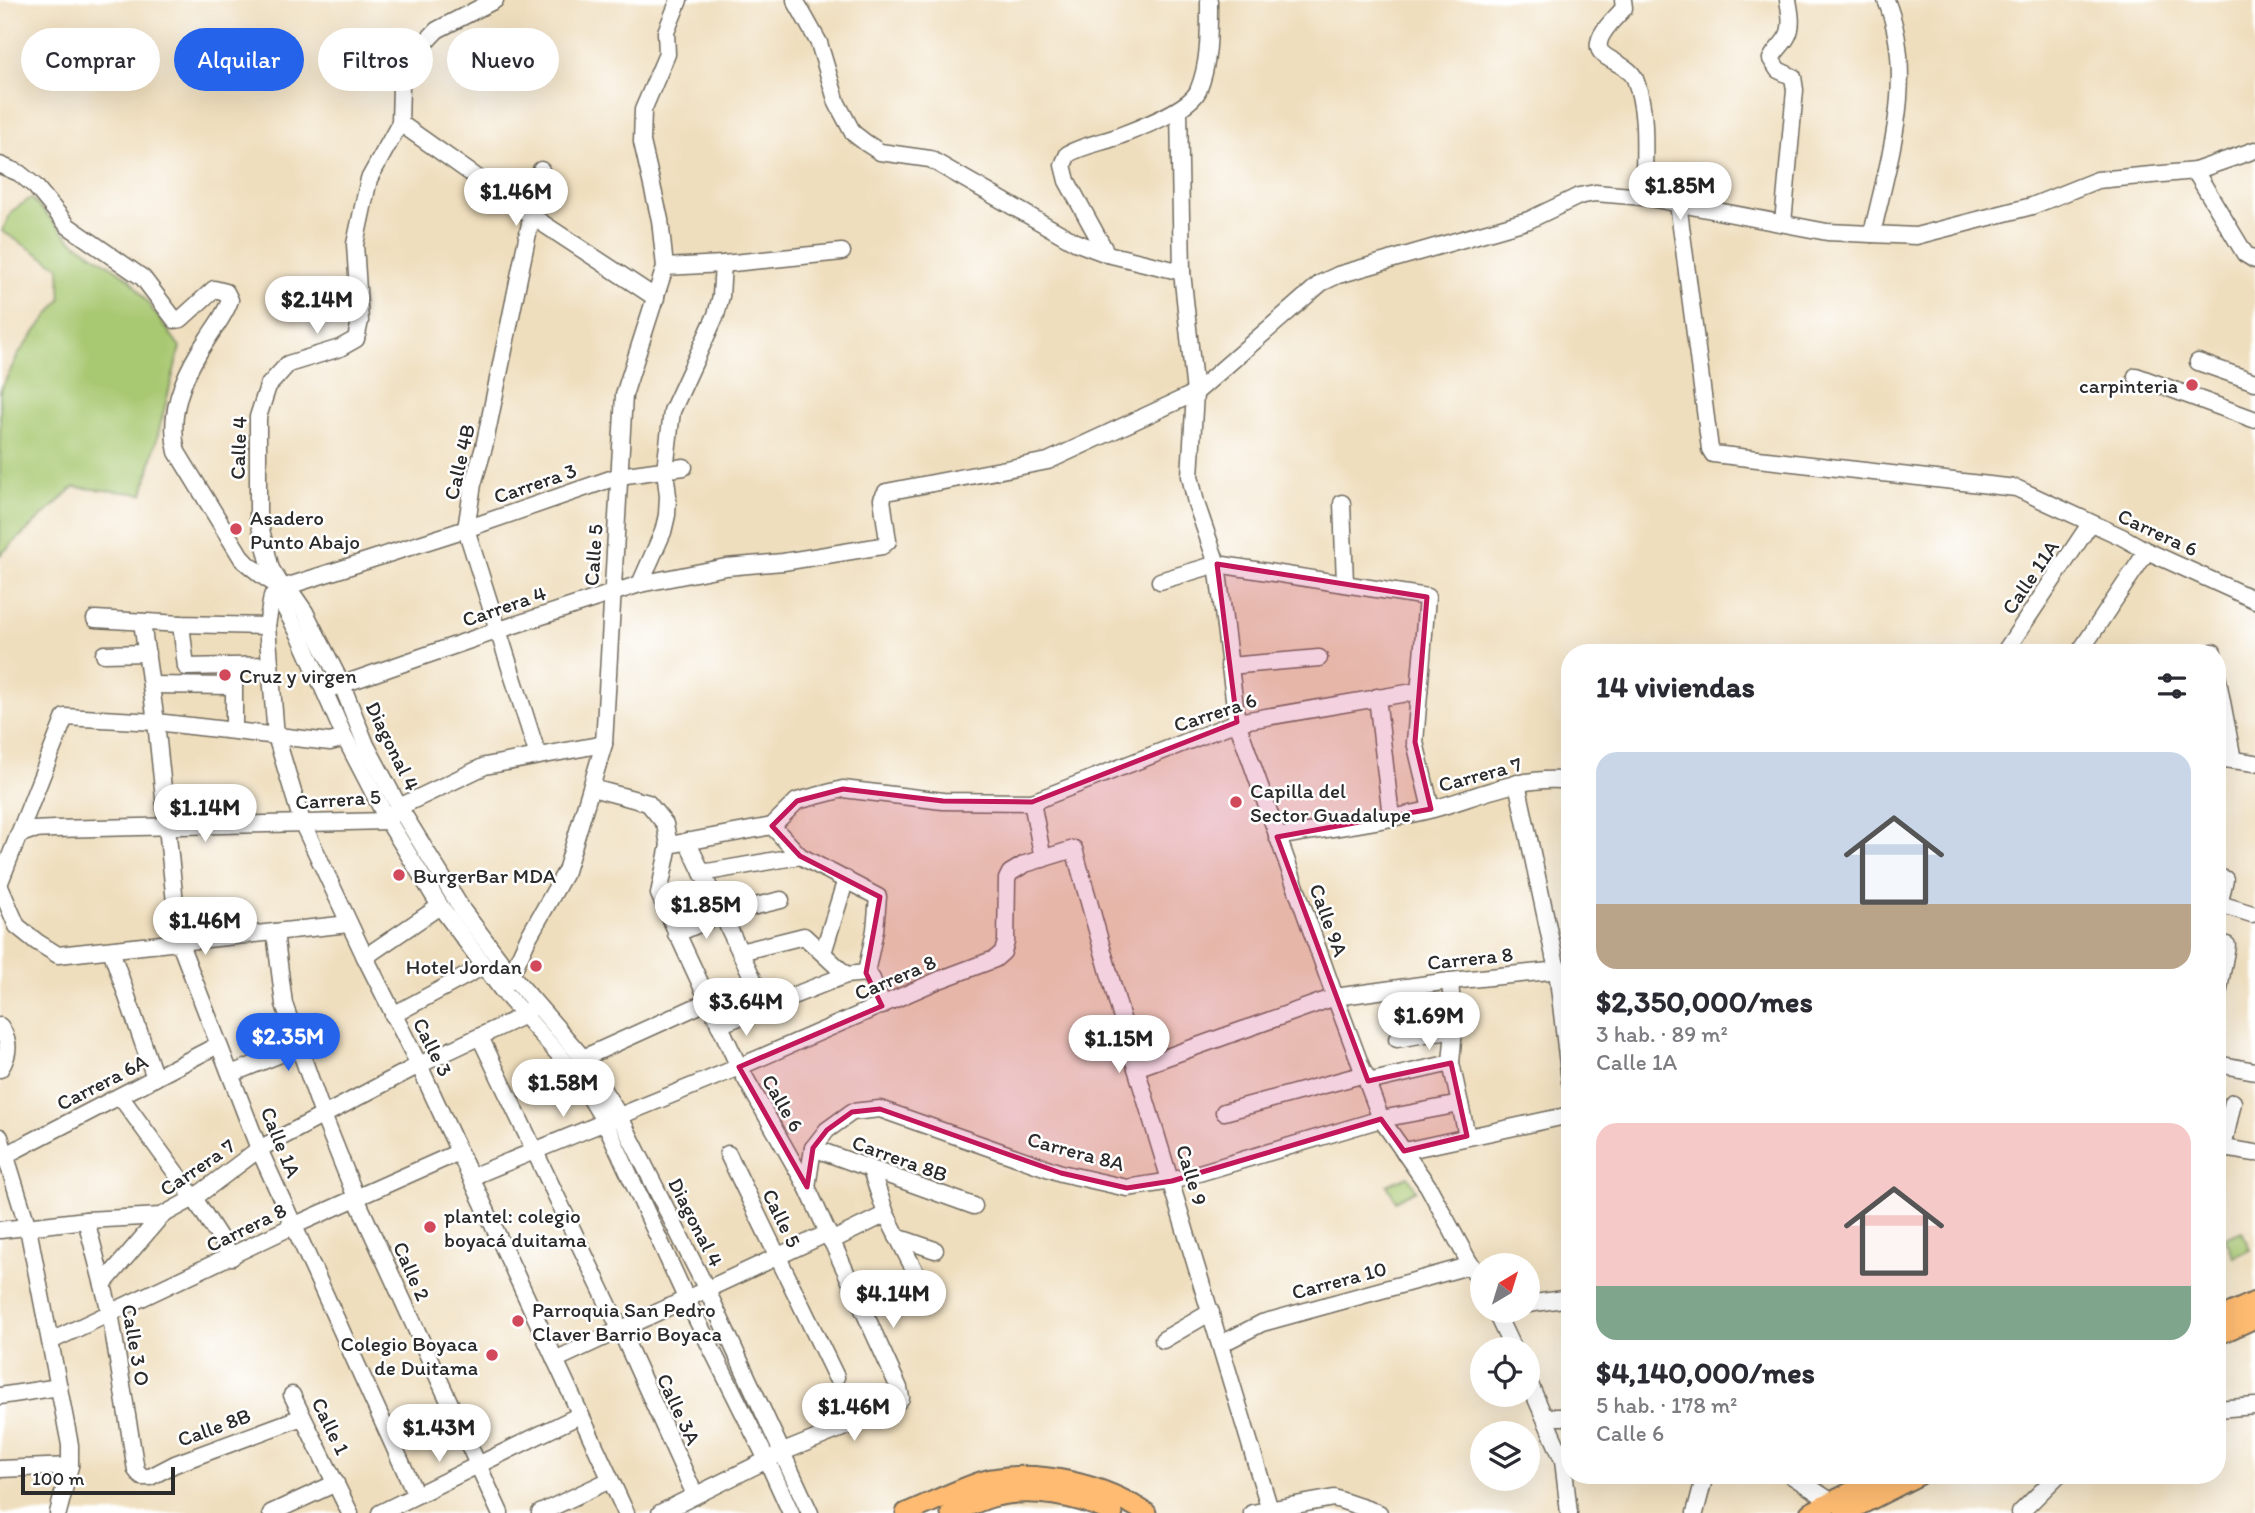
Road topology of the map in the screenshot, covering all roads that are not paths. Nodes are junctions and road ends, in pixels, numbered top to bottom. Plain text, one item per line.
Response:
1 (495, 0) edge
2 (679, 0) edge
3 (795, 0) edge
4 (1209, 0) edge
5 (1623, 0) edge
6 (1788, 0) edge
7 (1886, 0) edge
8 (1179, 109) junction
9 (400, 123) junction
10 (2255, 150) edge
11 (0, 165) edge
12 (541, 170) dead end
13 (2195, 171) junction
14 (1644, 197) junction
15 (1678, 203) junction
16 (533, 217) junction
17 (1783, 223) junction
18 (1872, 234) junction
19 (842, 252) dead end
20 (1107, 254) junction
21 (2254, 261) edge
22 (723, 264) junction
23 (665, 267) junction
24 (1182, 272) junction
25 (656, 299) junction
26 (2198, 362) dead end
27 (2136, 376) dead end
28 (2255, 382) edge
29 (1195, 393) junction
30 (2254, 421) edge
31 (684, 467) dead end
32 (665, 470) junction
33 (620, 476) junction
34 (1342, 503) dead end
35 (2090, 524) junction
36 (466, 529) junction
37 (2147, 551) junction
38 (1217, 564) junction
39 (1160, 581) dead end
40 (1345, 583) junction
41 (640, 584) junction
42 (282, 588) junction
43 (611, 593) junction
44 (2255, 600) edge
45 (95, 619) dead end
46 (142, 622) junction
47 (181, 624) junction
48 (267, 626) junction
49 (499, 630) junction
50 (2010, 644) edge
51 (2085, 644) edge
52 (147, 653) junction
53 (104, 654) dead end
54 (1319, 657) dead end
55 (270, 665) junction
56 (1229, 666) junction
57 (234, 667) junction
58 (151, 685) junction
59 (342, 685) junction
60 (234, 686) junction
61 (326, 690) junction
62 (1419, 691) junction
63 (1377, 697) junction
64 (156, 722) junction
65 (1237, 722) junction
66 (234, 730) junction
67 (276, 736) junction
68 (345, 738) junction
69 (604, 744) junction
70 (537, 756) junction
71 (2226, 759) edge
72 (2255, 763) edge
73 (1561, 780) edge
74 (1517, 783) junction
75 (592, 788) junction
76 (1032, 802) junction
77 (399, 807) junction
78 (1431, 809) junction
79 (1391, 817) junction
80 (388, 821) junction
81 (302, 822) junction
82 (167, 826) junction
83 (772, 827) junction
84 (18, 835) junction
85 (1278, 837) junction
86 (687, 841) junction
87 (669, 845) junction
88 (1073, 849) joint
89 (800, 856) junction
90 (1043, 859) junction
91 (702, 873) junction
92 (846, 879) junction
93 (0, 884) edge
94 (781, 900) dead end
95 (440, 906) junction
96 (2226, 909) edge
97 (722, 914) junction
98 (2252, 914) dead end
99 (349, 924) junction
100 (275, 932) junction
101 (676, 934) junction
102 (179, 941) junction
103 (111, 950) junction
104 (740, 952) junction
105 (823, 953) junction
106 (365, 957) junction
107 (1561, 962) edge
108 (484, 967) junction
109 (1561, 970) edge
110 (866, 973) junction
111 (846, 975) junction
112 (1450, 981) junction
113 (507, 983) junction
114 (1335, 998) junction
115 (700, 1005) dead end
116 (766, 1006) junction
117 (881, 1006) junction
118 (530, 1009) junction
119 (393, 1015) junction
120 (719, 1025) junction
121 (0, 1026) edge
122 (1454, 1029) junction
123 (480, 1037) junction
124 (1397, 1039) dead end
125 (218, 1045) junction
126 (298, 1047) junction
127 (583, 1058) junction
128 (1451, 1063) junction
129 (419, 1065) junction
130 (2226, 1066) edge
131 (738, 1067) junction
132 (1136, 1068) junction
133 (0, 1069) edge
134 (2255, 1071) edge
135 (231, 1074) junction
136 (155, 1078) junction
137 (1367, 1078) junction
138 (121, 1096) junction
139 (2233, 1102) dead end
140 (1460, 1104) junction
141 (1224, 1112) dead end
142 (323, 1115) junction
143 (1561, 1117) edge
144 (1381, 1119) junction
145 (613, 1120) junction
146 (2226, 1127) edge
147 (1467, 1136) junction
148 (0, 1138) edge
149 (260, 1149) junction
150 (813, 1149) junction
151 (2226, 1149) edge
152 (534, 1150) junction
153 (1404, 1151) junction
154 (459, 1152) junction
155 (2255, 1153) edge
156 (728, 1154) dead end
157 (3, 1157) edge
158 (871, 1170) junction
159 (471, 1177) junction
160 (1172, 1181) junction
161 (807, 1187) junction
162 (194, 1198) junction
163 (357, 1200) junction
164 (974, 1206) dead end
165 (886, 1214) junction
166 (162, 1216) junction
167 (86, 1220) junction
168 (293, 1226) junction
169 (28, 1228) junction
170 (0, 1230) edge
171 (829, 1237) junction
172 (898, 1237) junction
173 (935, 1250) dead end
174 (777, 1255) junction
175 (232, 1258) junction
176 (1470, 1261) edge
177 (1470, 1266) edge
178 (104, 1283) junction
179 (707, 1290) junction
180 (929, 1299) dead end
181 (1561, 1299) edge
182 (687, 1300) junction
183 (1540, 1302) edge
184 (2255, 1302) edge
185 (110, 1312) junction
186 (1211, 1312) junction
187 (2255, 1318) edge
188 (2226, 1323) edge
189 (620, 1329) junction
190 (2226, 1339) edge
191 (1163, 1340) dead end
192 (51, 1341) junction
193 (1221, 1344) junction
194 (555, 1360) junction
195 (836, 1377) dead end
196 (59, 1387) junction
197 (292, 1395) dead end
198 (0, 1396) edge
199 (1540, 1406) edge
200 (2255, 1406) edge
201 (2226, 1408) edge
202 (580, 1415) junction
203 (302, 1417) junction
204 (1545, 1417) junction
205 (1561, 1418) edge
206 (783, 1452) junction
207 (1561, 1455) edge
208 (767, 1460) junction
209 (478, 1465) junction
210 (71, 1466) junction
211 (0, 1469) edge
212 (142, 1477) joint
213 (610, 1480) junction
214 (336, 1483) junction
215 (1566, 1484) edge
216 (1703, 1484) edge
217 (1805, 1484) edge
218 (1872, 1484) edge
219 (1899, 1484) edge
220 (2049, 1484) edge
221 (695, 1494) junction
222 (416, 1495) junction
223 (1845, 1509) edge
224 (1103, 1510) edge
225 (1270, 1511) edge
226 (58, 1513) edge
227 (271, 1513) edge
228 (350, 1513) edge
229 (380, 1513) edge
230 (500, 1513) edge
231 (540, 1513) edge
232 (626, 1513) edge
233 (660, 1513) edge
234 (791, 1513) edge
235 (810, 1513) edge
236 (906, 1513) edge
237 (951, 1513) edge
238 (1146, 1513) edge
239 (1252, 1513) edge
240 (1379, 1513) edge
241 (1569, 1513) edge
242 (1695, 1513) edge
243 (1810, 1513) edge
244 (2020, 1513) edge

1 - 9 street
2 - 23 street, Calle 5
3 - 20 street
4 - 8 street
5 - 14 street
6 - 17 street
7 - 18 street
8 - 20 street
8 - 24 street, Calle 9A
9 - 16 street
9 - 42 street, Calle 4
10 - 13 street
11 - 42 street
12 - 16 street, Calle 4B
13 - 18 street
13 - 21 street
14 - 15 street
14 - 29 street
15 - 17 street
15 - 35 street, Carrera 6
16 - 25 street
16 - 36 street, Calle 4B
17 - 18 street
19 - 22 street
20 - 24 street
22 - 23 street
22 - 32 street
23 - 25 street, Calle 5
24 - 29 street, Calle 9A
25 - 33 street, Calle 5
26 - 28 street
27 - 30 street
29 - 38 street, Calle 9A
29 - 41 street, Carrera 4
31 - 32 street, Carrera 3
32 - 33 street, Carrera 3
32 - 41 street
33 - 36 street, Carrera 3
33 - 43 street, Calle 5
34 - 40 street
35 - 37 street, Carrera 6
35 - 50 street, Calle 11A
36 - 42 street, Carrera 3
36 - 49 street, Calle 4B
37 - 44 street, Carrera 6
37 - 51 street
38 - 39 street
38 - 40 street
38 - 56 street, Calle 9A
40 - 62 street
41 - 43 street, Carrera 4
42 - 48 street, Calle 3
42 - 59 street, Diagonal 4
42 - 61 street, Diagonal 4
43 - 49 street, Carrera 4
43 - 69 street, Calle 5
45 - 46 street
46 - 47 street
46 - 52 street, Calle 1A
47 - 48 street
47 - 57 street
48 - 55 street, Calle 3
49 - 59 street, Carrera 4
49 - 70 street, Calle 4B
52 - 53 street
52 - 58 street, Calle 1A
54 - 56 street
55 - 57 street
55 - 67 street, Calle 3
56 - 65 street, Calle 9A
57 - 60 street
58 - 60 street
58 - 64 street, Calle 1A
59 - 61 street, Carrera 4
59 - 77 street, Diagonal 4
60 - 66 street
61 - 68 street, Diagonal 4
62 - 63 street, Carrera 6
62 - 78 street
63 - 65 street, Carrera 6
63 - 79 street
64 - 66 street
64 - 82 street, Calle 1A
64 - 84 street
65 - 76 street, Carrera 6
65 - 85 street, Calle 9A
66 - 67 street
67 - 68 street
67 - 81 street, Calle 3
68 - 80 street, Diagonal 4
69 - 70 street, Carrera 5
69 - 75 street, Calle 5
70 - 77 street, Carrera 5
71 - 72 street
73 - 74 street, Carrera 7
74 - 78 street, Carrera 7
74 - 107 street
75 - 87 street, Calle 6
75 - 113 street, Calle 5
76 - 83 street
76 - 90 street
77 - 80 street, Carrera 5
77 - 113 street, Diagonal 4
78 - 79 street, Carrera 7
79 - 85 street, Carrera 7
80 - 81 street, Carrera 5
80 - 95 street, Diagonal 4
81 - 82 street, Carrera 5
81 - 99 street, Calle 3
82 - 84 street, Carrera 5
82 - 102 street, Calle 1A
83 - 86 street
83 - 89 street
84 - 93 street
85 - 114 street, Calle 9A
86 - 87 street
86 - 91 street
87 - 101 street, Calle 6
88 - 90 street, Carrera 8
88 - 132 street, Calle 9
89 - 91 street
89 - 92 street
90 - 117 street, Carrera 8
91 - 97 street
92 - 105 street
92 - 110 street
93 - 103 street
94 - 97 street
95 - 106 street
95 - 108 street, Diagonal 4
96 - 98 street
97 - 101 street
97 - 104 street
99 - 100 street
99 - 106 street, Calle 3
100 - 102 street
100 - 126 street
101 - 120 street, Calle 6
102 - 103 street
102 - 125 street, Calle 1A
103 - 136 street
104 - 105 street
104 - 116 street
105 - 111 street
106 - 119 street, Calle 3
108 - 113 street, Diagonal 4
108 - 119 street
109 - 112 street, Carrera 8
110 - 111 street
110 - 117 street
111 - 116 street
112 - 114 street, Carrera 8
112 - 122 street
113 - 118 street, Diagonal 4
114 - 132 street, Carrera 8
114 - 137 street, Calle 9A
115 - 127 street
116 - 120 street
117 - 131 street, Carrera 8
118 - 123 street, Carrera 7
118 - 127 street, Diagonal 4
118 - 145 street, Diagonal 4
119 - 129 street, Calle 3
120 - 131 street, Calle 6
121 - 133 street
122 - 124 street
122 - 128 street
123 - 129 street, Carrera 7
123 - 152 street, Calle 3A
125 - 135 street, Calle 1A
125 - 136 street, Carrera 6A
126 - 135 street
126 - 142 street
127 - 145 street, Diagonal 4
128 - 137 street
128 - 140 street
129 - 142 street, Carrera 7
129 - 154 street, Calle 3
130 - 134 street
131 - 145 street, Carrera 8
131 - 161 street, Calle 6
132 - 160 street, Calle 9
135 - 149 street, Calle 1A
136 - 138 street, Carrera 6A
137 - 141 street
137 - 144 street, Calle 9A
138 - 157 street, Carrera 6A
138 - 162 street
139 - 146 street
140 - 144 street, Carrera 8A
140 - 147 street
142 - 149 street, Carrera 7
142 - 163 street
143 - 147 street
144 - 153 street, Calle 9A
144 - 160 street, Carrera 8A
145 - 152 street, Carrera 8
145 - 179 street, Diagonal 4
145 - 182 street, Diagonal 4
147 - 153 street
148 - 157 street
149 - 162 street, Carrera 7
149 - 168 street, Calle 1A
150 - 158 street, Carrera 8B
150 - 160 street, Carrera 8A
150 - 161 street
151 - 155 street
152 - 159 street, Carrera 8
152 - 189 street, Calle 3A
153 - 176 street, Calle 9A
154 - 159 street, Calle 3
154 - 163 street, Carrera 8
156 - 174 street, Calle 5
157 - 169 street
158 - 164 street, Carrera 8B
158 - 165 street
159 - 194 street, Calle 3
160 - 186 street, Calle 9
161 - 171 street, Calle 6
162 - 166 street, Carrera 7
162 - 175 street
163 - 168 street, Carrera 8
163 - 209 street, Calle 2
165 - 171 street
165 - 172 street
166 - 167 street, Carrera 7
166 - 178 street
167 - 169 street, Carrera 7
167 - 178 street, Calle 3 O
168 - 175 street, Carrera 8
168 - 222 street, Calle 1A
169 - 170 street, Carrera 7
169 - 192 street
171 - 174 street
171 - 206 street, Calle 6
172 - 173 street
172 - 180 street
174 - 179 street
174 - 195 street, Calle 5
175 - 185 street, Carrera 8
177 - 193 street, Carrera 10
178 - 185 street, Calle 3 O
179 - 182 street
179 - 206 street, Diagonal 4
181 - 183 street
182 - 189 street
182 - 208 street, Diagonal 4
184 - 188 main road
185 - 192 street, Carrera 8
185 - 212 street, Calle 3 O
186 - 191 street
186 - 193 street, Calle 9
187 - 188 main road
188 - 190 street
189 - 194 street
189 - 221 street, Calle 3A
192 - 196 street
193 - 225 street, Calle 9
194 - 202 street, Calle 3
196 - 198 street
196 - 210 street
197 - 203 street, Calle 1
199 - 204 street
200 - 201 street
202 - 209 street
202 - 213 street, Calle 3
203 - 212 street, Calle 8B
203 - 214 street, Calle 1
204 - 205 street
204 - 207 street
206 - 208 street
206 - 235 street, Diagonal 4
208 - 221 street
208 - 234 street, Diagonal 4
209 - 222 street
209 - 230 street, Calle 2
210 - 211 street
210 - 226 street
213 - 231 street
213 - 232 street, Calle 3
214 - 227 street
214 - 228 street, Calle 1
215 - 241 street
216 - 242 street
217 - 223 street
218 - 223 main road
219 - 223 main road
220 - 244 street
221 - 233 street
222 - 229 street
223 - 243 main road
224 - 237 main road
225 - 239 street
225 - 240 street
236 - 238 main road

